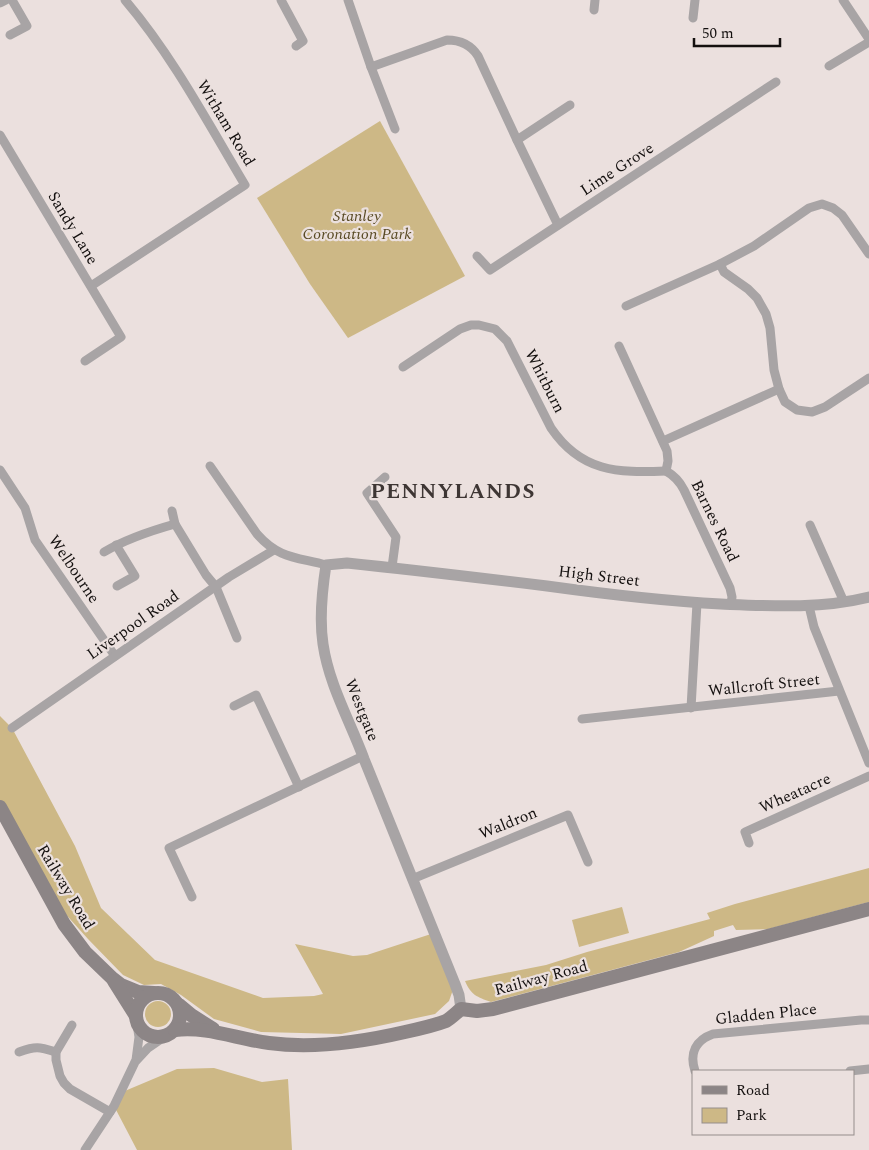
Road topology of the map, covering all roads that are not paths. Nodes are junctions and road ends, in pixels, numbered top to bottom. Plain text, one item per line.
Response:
1 (6, 0) edge
2 (12, 0) edge
3 (125, 0) edge
4 (281, 0) edge
5 (348, 0) edge
6 (695, 0) edge
7 (844, 0) edge
8 (0, 4) edge
9 (693, 18) dead end
10 (10, 35) dead end
11 (869, 40) edge
12 (296, 46) dead end
13 (829, 66) dead end
14 (371, 67) junction
15 (776, 82) dead end
16 (570, 105) dead end
17 (395, 129) dead end
18 (0, 135) edge
19 (517, 140) junction
20 (558, 225) junction
21 (869, 254) edge
22 (477, 256) dead end
23 (720, 264) junction
24 (91, 286) junction
25 (626, 306) dead end
26 (619, 346) dead end
27 (84, 361) dead end
28 (403, 367) dead end
29 (869, 378) edge
30 (779, 389) junction
31 (663, 441) junction
32 (210, 466) dead end
33 (0, 470) edge
34 (666, 471) junction
35 (385, 477) dead end
36 (172, 511) dead end
37 (175, 524) junction
38 (810, 525) dead end
39 (116, 545) junction
40 (274, 550) junction
41 (104, 552) dead end
42 (326, 565) junction
43 (392, 567) junction
44 (117, 586) dead end
45 (216, 587) junction
46 (869, 597) edge
47 (844, 602) junction
48 (696, 603) junction
49 (731, 604) junction
50 (809, 606) junction
51 (237, 638) dead end
52 (115, 656) junction
53 (840, 691) junction
54 (234, 706) dead end
55 (691, 708) junction
56 (582, 719) dead end
57 (12, 728) dead end
58 (363, 756) junction
59 (869, 763) edge
60 (869, 776) edge
61 (299, 787) junction
62 (0, 807) edge
63 (749, 843) dead end
64 (588, 862) dead end
65 (412, 879) junction
66 (192, 897) dead end
67 (869, 909) edge
68 (112, 978) junction
69 (154, 992) junction
70 (179, 1005) junction
71 (461, 1009) junction
72 (136, 1020) junction
73 (869, 1020) edge
74 (72, 1025) dead end
75 (169, 1033) junction
76 (220, 1033) junction
77 (19, 1052) dead end
78 (56, 1052) junction
79 (135, 1062) junction
80 (869, 1069) edge
81 (695, 1070) edge
82 (854, 1071) edge
83 (110, 1112) junction
84 (85, 1150) edge

1 - 8 street
2 - 10 street
3 - 24 street, Witham Road
4 - 12 street
5 - 14 street
6 - 9 street
7 - 11 street
11 - 13 street
14 - 17 street
14 - 19 street
15 - 20 street, Lime Grove
16 - 19 street
18 - 24 street, Sandy Lane
19 - 20 street
20 - 22 street, Lime Grove
21 - 23 street
23 - 25 street
23 - 30 street
24 - 27 street, Sandy Lane
26 - 31 street
28 - 34 street, Whitburn
29 - 30 street
30 - 31 street
31 - 34 street
32 - 40 street
33 - 52 street, Welbourne
34 - 49 street, Barnes Road
35 - 43 street
36 - 37 street
37 - 39 street
37 - 45 street
38 - 47 street
39 - 41 street
39 - 44 street
40 - 42 street
40 - 45 street, Liverpool Road
42 - 43 street, High Street
42 - 58 street, Westgate
43 - 48 street, High Street
45 - 51 street
45 - 52 street, Liverpool Road
46 - 47 street, High Street
47 - 50 street, High Street
48 - 49 street, High Street
48 - 55 street
49 - 50 street, High Street
50 - 53 street
52 - 57 street, Liverpool Road
53 - 55 street, Wallcroft Street
53 - 59 street
54 - 61 street
55 - 56 street, Wallcroft Street
58 - 61 street
58 - 65 street, Westgate
60 - 63 street, Wheatacre
61 - 66 street
62 - 68 main road, Railway Road
64 - 65 street, Waldron
65 - 71 street, Westgate
67 - 71 main road, Railway Road
68 - 69 main road, Railway Road
68 - 72 main road, Railway Road
69 - 70 main road
69 - 72 main road
70 - 75 main road
70 - 76 main road
71 - 76 main road
72 - 75 main road
72 - 79 street
73 - 81 street, Gladden Place
74 - 78 street
75 - 76 main road
75 - 79 street
77 - 78 street
78 - 83 street
79 - 83 street
80 - 82 street
83 - 84 street

